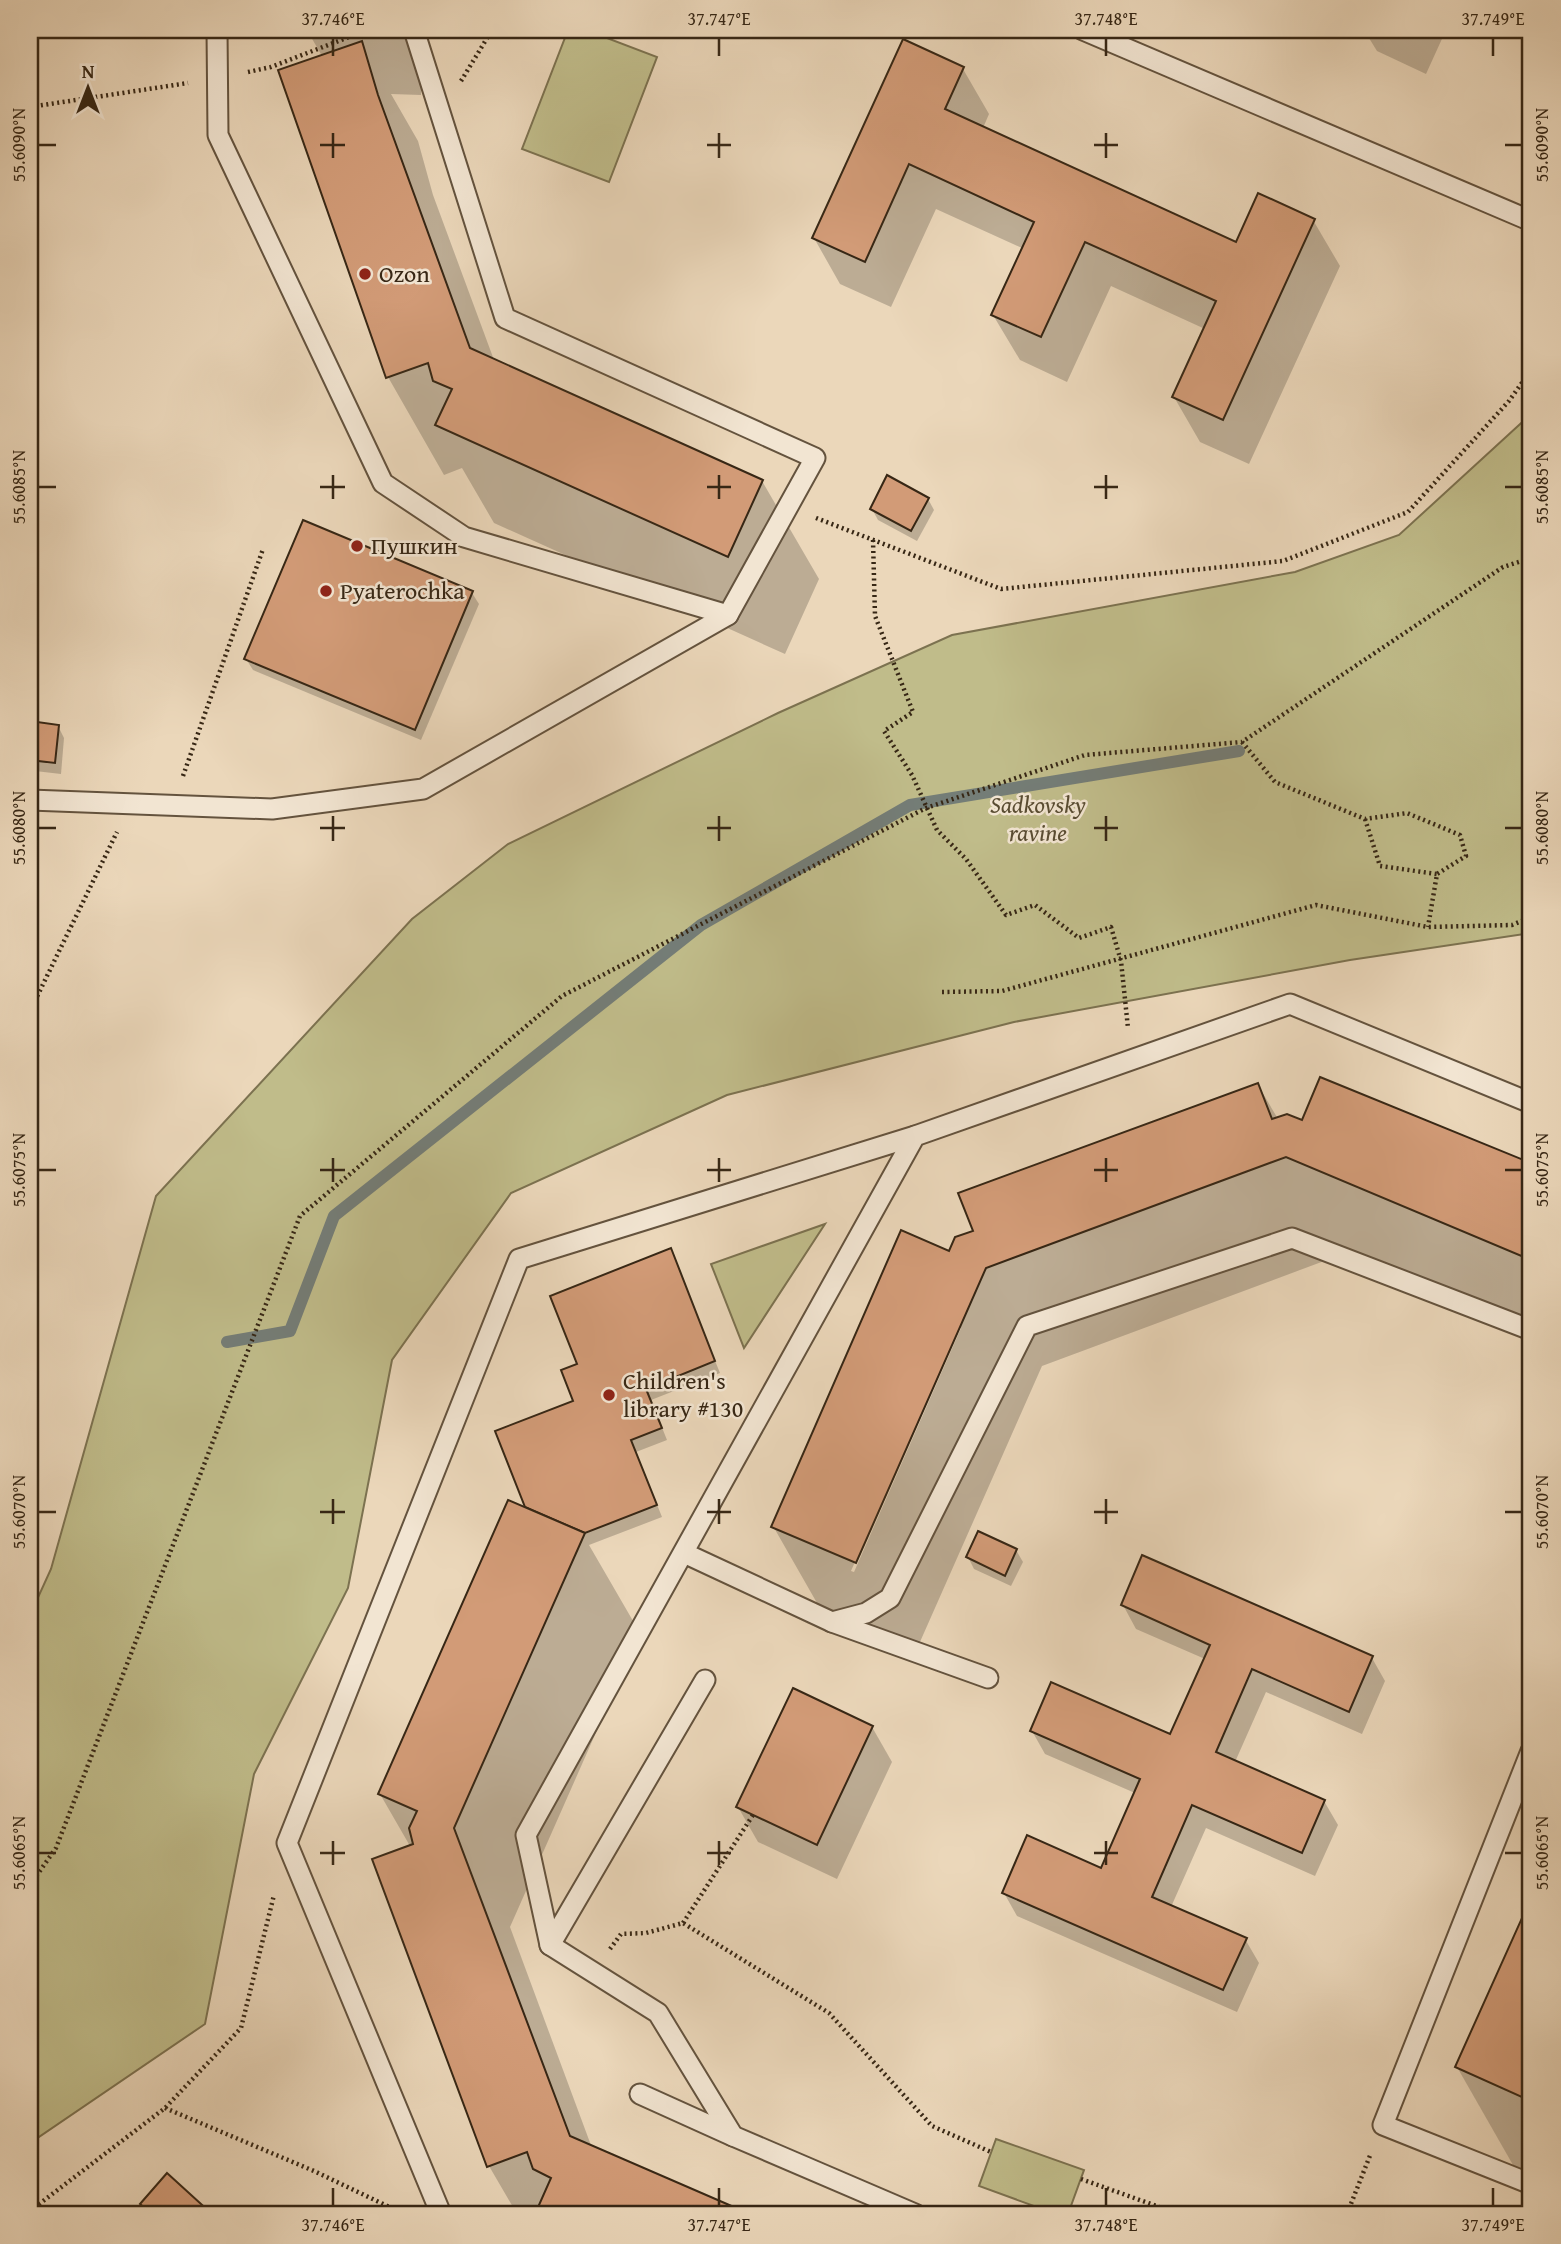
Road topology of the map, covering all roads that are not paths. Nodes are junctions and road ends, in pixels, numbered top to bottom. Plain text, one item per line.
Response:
1 (217, 30) edge
2 (414, 30) edge
3 (1083, 30) edge
4 (1531, 221) edge
5 (728, 615) junction
6 (30, 800) edge
7 (1531, 1103) edge
8 (915, 1136) junction
9 (1531, 1330) edge
10 (684, 1553) junction
11 (832, 1622) junction
12 (988, 1678) dead end
13 (705, 1680) dead end
14 (1531, 1751) edge
15 (550, 1945) junction
16 (640, 2094) dead end
17 (733, 2136) junction
18 (1531, 2184) edge
19 (441, 2214) edge
20 (915, 2214) edge

1 - 5 lane
2 - 5 lane
3 - 4 lane
5 - 6 lane
7 - 8 lane
8 - 10 lane
8 - 19 lane
9 - 11 lane
10 - 11 lane
10 - 15 lane
11 - 12 lane
13 - 15 lane
14 - 18 lane
15 - 17 lane
16 - 17 lane
17 - 20 lane

